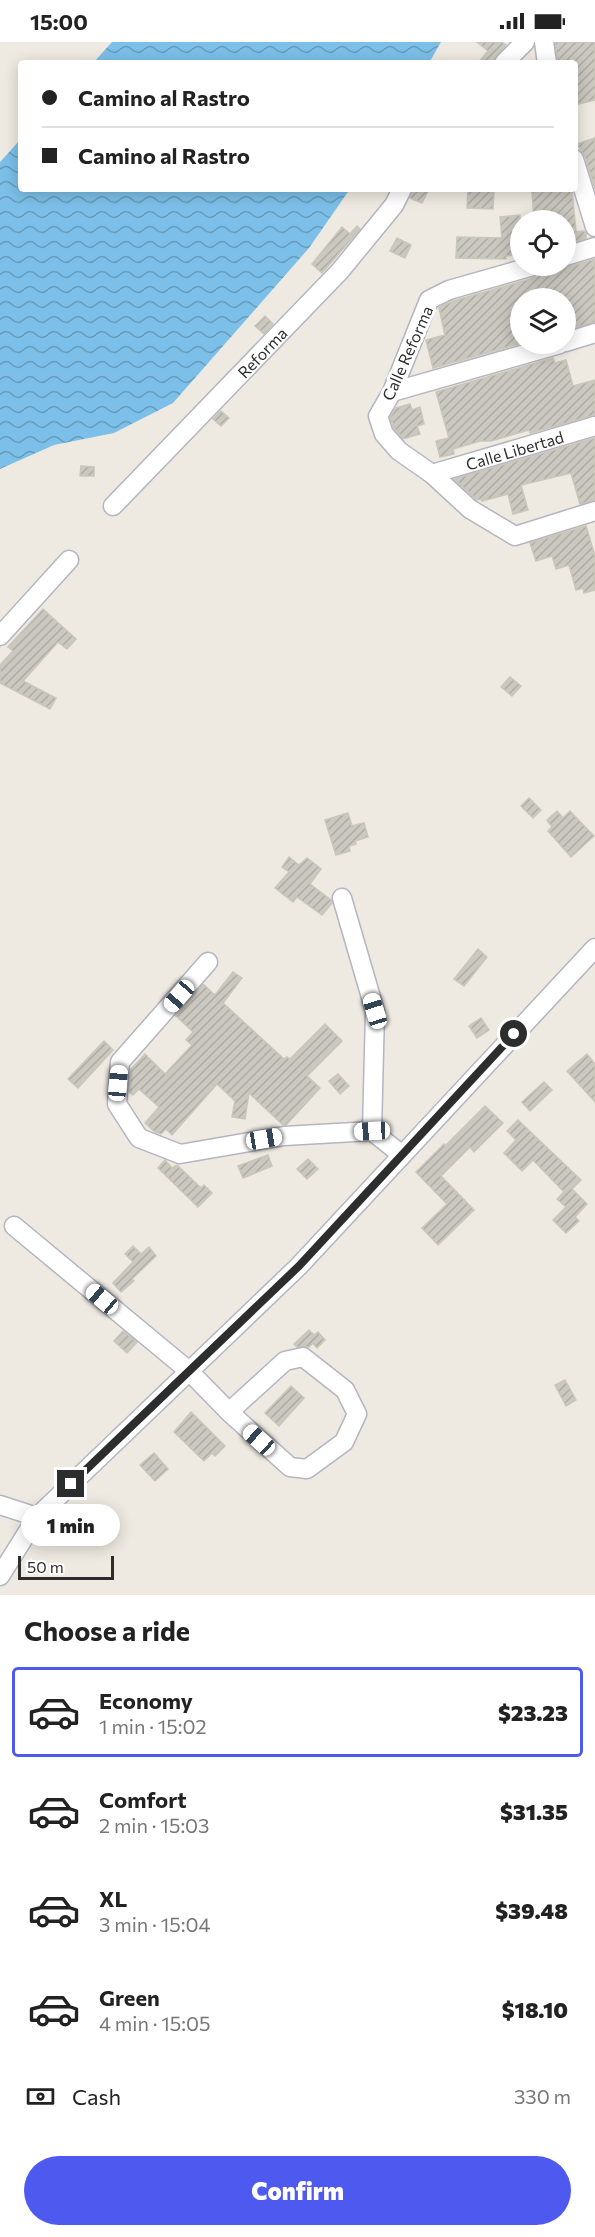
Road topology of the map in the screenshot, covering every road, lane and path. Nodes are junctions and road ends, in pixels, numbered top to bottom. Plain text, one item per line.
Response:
1 (525, 42) edge
2 (544, 42) edge
3 (507, 60) edge
4 (547, 60) edge
5 (578, 172) edge
6 (400, 192) edge
7 (595, 227) edge
8 (595, 247) edge
9 (576, 253) edge
10 (510, 273) edge
11 (595, 333) edge
12 (576, 339) edge
13 (525, 354) edge
14 (392, 392) junction
15 (595, 426) edge
16 (432, 474) junction
17 (113, 506) dead end
18 (595, 512) edge
19 (69, 560) dead end
20 (0, 636) edge
21 (342, 898) dead end
22 (595, 948) edge
23 (208, 962) dead end
24 (372, 1131) junction
25 (402, 1155) junction
26 (14, 1226) dead end
27 (189, 1371) junction
28 (229, 1412) junction
29 (0, 1505) edge
30 (38, 1517) junction
31 (0, 1576) edge

1 - 3 street
2 - 4 street
5 - 7 street
6 - 17 street, Reforma
8 - 9 street
10 - 14 street, Calle Reforma
11 - 12 street
13 - 14 street
14 - 16 street, Calle Reforma
15 - 16 street, Calle Libertad
16 - 18 street, Calle Reforma
19 - 20 street
21 - 24 street
22 - 25 street
23 - 24 street
24 - 25 street
25 - 27 street
26 - 27 street
27 - 28 street
27 - 30 street
28 - 28 street
29 - 30 street
30 - 31 street

